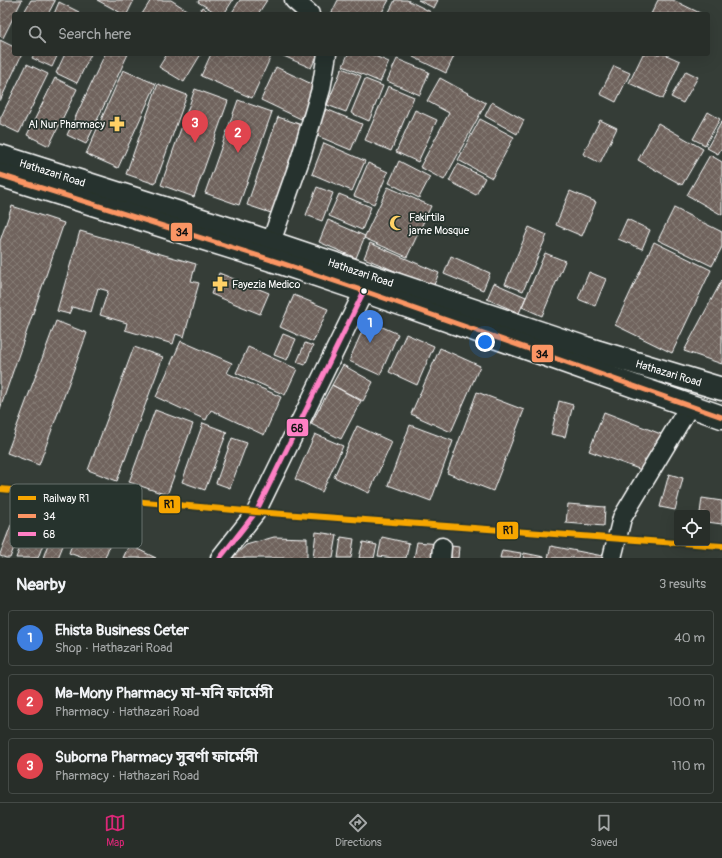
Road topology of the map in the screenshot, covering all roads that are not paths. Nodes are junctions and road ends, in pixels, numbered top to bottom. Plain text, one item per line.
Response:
1 (294, 0) edge
2 (308, 12) edge
3 (328, 56) edge
4 (0, 156) edge
5 (0, 175) edge
6 (271, 242) junction
7 (364, 290) junction
8 (722, 389) edge
9 (690, 405) junction
10 (722, 417) edge
11 (220, 558) edge
12 (612, 558) edge

1 - 2 street
3 - 6 street
4 - 6 highway, Hathazari Road
5 - 7 highway, Hathazari Road
6 - 8 highway, Hathazari Road
7 - 9 highway, Hathazari Road
7 - 11 street
9 - 10 highway, Hathazari Road
9 - 12 street

